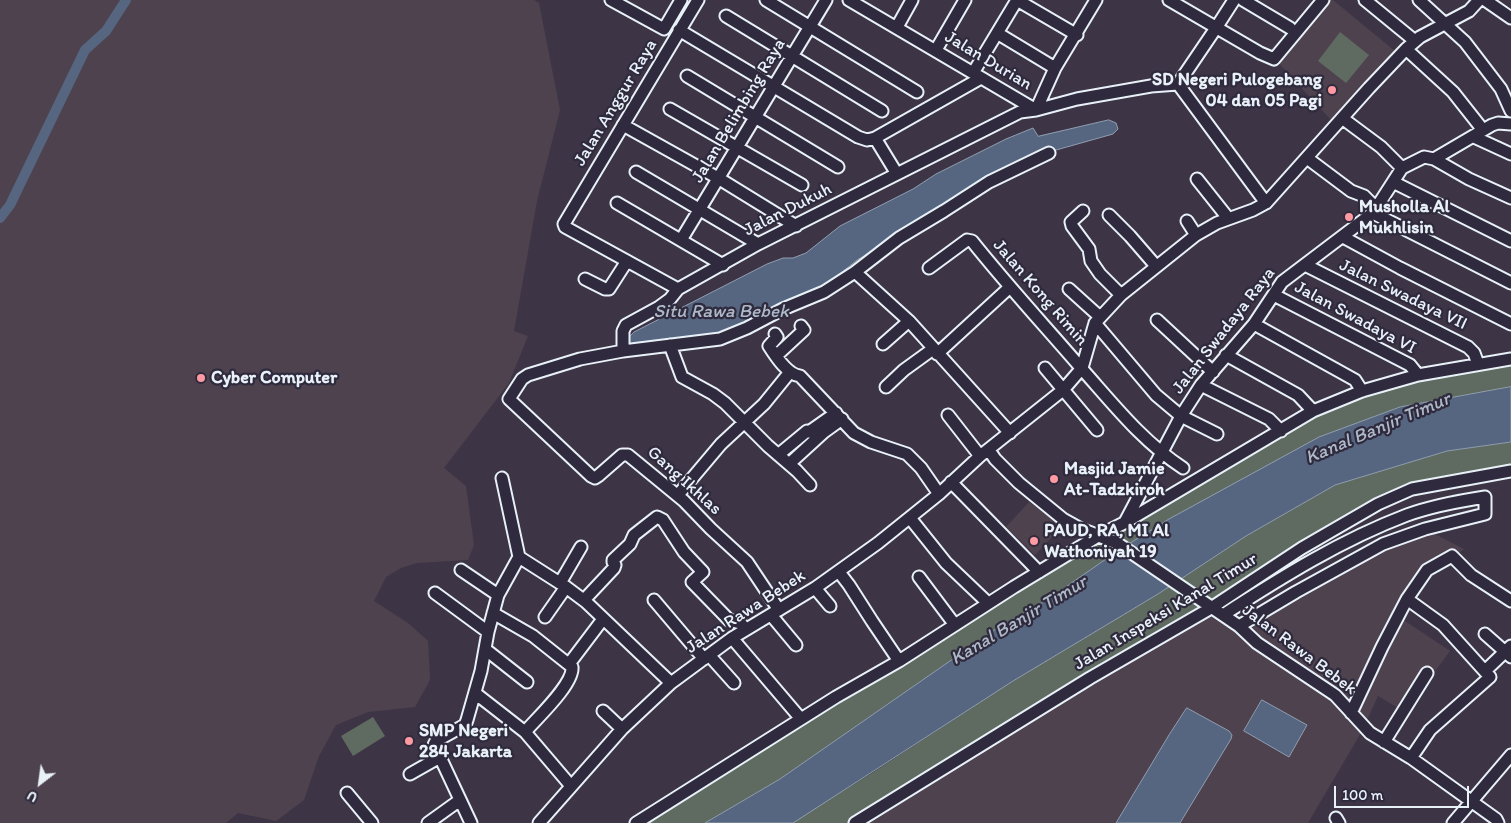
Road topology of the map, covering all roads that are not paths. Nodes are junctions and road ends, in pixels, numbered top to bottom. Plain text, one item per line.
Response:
1 (610, 0) edge
2 (681, 0) edge
3 (698, 0) edge
4 (766, 0) edge
5 (826, 0) edge
6 (849, 0) edge
7 (912, 0) edge
8 (964, 0) edge
9 (1017, 0) edge
10 (1234, 0) edge
11 (1243, 0) edge
12 (1323, 0) edge
13 (1365, 0) edge
14 (1420, 0) edge
15 (1480, 0) edge
16 (1485, 0) edge
17 (1094, 1) edge
18 (1173, 1) edge
19 (630, 5) edge
20 (726, 16) dead end
21 (1511, 18) edge
22 (1445, 23) junction
23 (810, 27) junction
24 (897, 27) junction
25 (1216, 28) junction
26 (1290, 28) dead end
27 (679, 30) junction
28 (997, 33) junction
29 (1077, 35) junction
30 (1411, 45) junction
31 (936, 50) junction
32 (793, 56) junction
33 (1055, 68) junction
34 (977, 75) junction
35 (687, 76) dead end
36 (1179, 85) junction
37 (774, 86) junction
38 (917, 92) dead end
39 (670, 109) dead end
40 (1036, 110) junction
41 (882, 111) dead end
42 (1511, 111) edge
43 (755, 117) junction
44 (1342, 118) junction
45 (1511, 124) edge
46 (624, 125) junction
47 (1478, 134) junction
48 (875, 138) junction
49 (737, 147) junction
50 (1049, 153) dead end
51 (1511, 154) edge
52 (1307, 158) junction
53 (1434, 159) junction
54 (838, 167) dead end
55 (1402, 168) junction
56 (636, 172) dead end
57 (896, 174) junction
58 (718, 178) junction
59 (1197, 179) dead end
60 (1393, 182) junction
61 (802, 185) dead end
62 (1511, 198) edge
63 (617, 203) dead end
64 (1266, 203) junction
65 (700, 209) junction
66 (1083, 210) dead end
67 (1375, 211) junction
68 (1109, 215) dead end
69 (1228, 218) junction
70 (1187, 221) dead end
71 (796, 226) junction
72 (1196, 235) junction
73 (1343, 237) junction
74 (681, 240) junction
75 (1511, 241) edge
76 (758, 244) junction
77 (627, 261) junction
78 (723, 265) junction
79 (1305, 265) junction
80 (1156, 266) junction
81 (929, 268) dead end
82 (856, 272) junction
83 (585, 280) dead end
84 (1511, 283) edge
85 (1010, 287) junction
86 (678, 289) junction
87 (1069, 289) dead end
88 (1121, 295) junction
89 (1274, 295) junction
90 (1097, 320) junction
91 (1157, 320) dead end
92 (909, 321) junction
93 (1254, 324) junction
94 (1511, 324) edge
95 (801, 326) dead end
96 (775, 334) dead end
97 (884, 344) dead end
98 (670, 346) junction
99 (623, 351) junction
100 (935, 351) junction
101 (1226, 355) junction
102 (776, 356) junction
103 (1511, 358) edge
104 (1478, 364) junction
105 (1045, 368) dead end
106 (1082, 368) junction
107 (790, 372) junction
108 (1213, 372) junction
109 (1418, 375) junction
110 (1201, 385) junction
111 (886, 387) dead end
112 (1064, 390) junction
113 (1362, 392) junction
114 (1312, 411) junction
115 (948, 415) dead end
116 (839, 416) junction
117 (1181, 416) junction
118 (744, 423) junction
119 (1097, 430) dead end
120 (1281, 431) junction
121 (1010, 433) junction
122 (1217, 434) dead end
123 (985, 453) junction
124 (1161, 453) junction
125 (778, 455) junction
126 (789, 464) junction
127 (1183, 468) dead end
128 (1511, 471) edge
129 (502, 478) dead end
130 (951, 482) junction
131 (810, 485) dead end
132 (938, 494) junction
133 (678, 495) junction
134 (910, 518) junction
135 (1124, 523) junction
136 (1098, 536) junction
137 (581, 547) dead end
138 (519, 557) junction
139 (461, 570) dead end
140 (839, 572) junction
141 (1039, 572) junction
142 (919, 577) dead end
143 (563, 585) junction
144 (816, 588) junction
145 (435, 593) dead end
146 (498, 595) junction
147 (1407, 599) junction
148 (584, 600) junction
149 (654, 600) dead end
150 (1511, 600) edge
151 (988, 603) junction
152 (830, 606) dead end
153 (1211, 608) junction
154 (775, 612) junction
155 (493, 613) junction
156 (1223, 615) junction
157 (545, 617) dead end
158 (604, 619) junction
159 (955, 625) junction
160 (1239, 626) junction
161 (746, 629) junction
162 (488, 632) junction
163 (1485, 634) dead end
164 (732, 638) junction
165 (796, 646) dead end
166 (485, 649) junction
167 (1509, 652) edge
168 (707, 657) junction
169 (899, 661) junction
170 (568, 664) junction
171 (1485, 671) junction
172 (1427, 672) dead end
173 (527, 682) dead end
174 (734, 683) dead end
175 (672, 684) junction
176 (475, 693) junction
177 (603, 711) dead end
178 (1351, 713) junction
179 (801, 719) junction
180 (622, 728) junction
181 (525, 732) junction
182 (1384, 742) junction
183 (440, 757) junction
184 (1411, 758) junction
185 (1510, 758) edge
186 (410, 774) dead end
187 (571, 786) junction
188 (346, 793) dead end
189 (460, 800) junction
190 (1472, 802) junction
191 (372, 823) edge
192 (428, 823) edge
193 (471, 823) edge
194 (539, 823) edge
195 (636, 823) edge
196 (855, 823) edge
197 (1454, 823) edge
198 (1498, 823) edge

1 - 19 street
2 - 19 street
3 - 27 street, Jalan Anggur Raya
4 - 23 street
5 - 23 street, Jalan Belimbing Raya
6 - 24 street, Jalan Durian
7 - 24 street
8 - 31 street
9 - 28 street
9 - 29 street
10 - 25 street
11 - 26 street
12 - 25 street
13 - 30 street
14 - 22 street
15 - 22 street, Jalan Rawa Bebek
16 - 21 street
17 - 29 street
18 - 25 street
20 - 32 street
22 - 30 street, Jalan Rawa Bebek
22 - 42 street
23 - 32 street, Jalan Belimbing Raya
23 - 38 street
24 - 31 street, Jalan Durian
25 - 36 street
27 - 37 street
27 - 46 street, Jalan Anggur Raya
28 - 33 street
28 - 34 street
29 - 33 street
30 - 44 street, Jalan Rawa Bebek
30 - 47 street
31 - 34 street, Jalan Durian
32 - 37 street, Jalan Belimbing Raya
32 - 41 street
33 - 40 street
34 - 40 street, Jalan Durian
34 - 48 street
35 - 43 street
36 - 40 street, Jalan Durian
36 - 64 street
37 - 43 street, Jalan Belimbing Raya
37 - 48 street
39 - 49 street
40 - 57 street, Jalan Dukuh
43 - 49 street, Jalan Belimbing Raya
43 - 54 street
44 - 52 street, Jalan Rawa Bebek
44 - 55 street
45 - 47 street
46 - 58 street
46 - 77 street, Jalan Anggur Raya
47 - 51 street
47 - 53 street
48 - 57 street
49 - 58 street, Jalan Belimbing Raya
49 - 61 street
50 - 82 street
52 - 64 street, Jalan Rawa Bebek
52 - 67 street
53 - 55 street
53 - 62 street
55 - 60 street, Jalan Swadaya Raya
56 - 65 street
57 - 71 street, Jalan Dukuh
58 - 65 street, Jalan Belimbing Raya
58 - 71 street
59 - 69 street
60 - 67 street, Jalan Swadaya Raya
60 - 75 street
63 - 74 street
64 - 69 street, Jalan Rawa Bebek
65 - 74 street, Jalan Belimbing Raya
65 - 76 street
66 - 88 street
67 - 73 street, Jalan Swadaya Raya
67 - 84 street
68 - 80 street
69 - 72 street, Jalan Rawa Bebek
70 - 72 street
71 - 76 street, Jalan Dukuh
72 - 80 street, Jalan Rawa Bebek
73 - 79 street, Jalan Swadaya Raya
73 - 94 street
74 - 78 street
76 - 78 street, Jalan Dukuh
77 - 83 street
77 - 86 street
78 - 86 street, Jalan Dukuh
79 - 89 street, Jalan Swadaya Raya
79 - 104 street, Jalan Swadaya VII
80 - 88 street, Jalan Rawa Bebek
81 - 85 street, Jalan Kong Rimin
82 - 92 street
82 - 98 street
85 - 100 street
85 - 106 street, Jalan Kong Rimin
86 - 99 street, Jalan Dukuh
87 - 90 street
88 - 90 street, Jalan Rawa Bebek
89 - 93 street, Jalan Swadaya Raya
89 - 109 street, Jalan Swadaya VI
90 - 106 street, Jalan Rawa Bebek
90 - 117 street
91 - 108 street
92 - 97 street
92 - 100 street
93 - 101 street, Jalan Swadaya Raya
93 - 113 street
95 - 102 street
96 - 102 street
98 - 99 street
98 - 118 street
99 - 133 street, Gang Ikhlas
100 - 111 street
100 - 121 street
101 - 108 street, Jalan Swadaya Raya
101 - 114 street
102 - 107 street
103 - 104 street
104 - 109 street
105 - 112 street
106 - 112 street, Jalan Rawa Bebek
106 - 124 street, Jalan Kong Rimin
107 - 116 street
107 - 118 street
108 - 110 street, Jalan Swadaya Raya
109 - 113 street
110 - 117 street, Jalan Swadaya Raya
110 - 120 street
112 - 119 street
112 - 121 street, Jalan Rawa Bebek
113 - 114 street
114 - 120 street
115 - 123 street
116 - 125 street
116 - 126 street
116 - 132 street
117 - 122 street
117 - 124 street, Jalan Swadaya Raya
118 - 125 street
118 - 133 street
120 - 135 street
121 - 123 street, Jalan Rawa Bebek
123 - 130 street, Jalan Rawa Bebek
123 - 136 street, Jalan Rawa Bebek
124 - 127 street, Jalan Kong Rimin
124 - 135 street, Jalan Swadaya Raya
125 - 126 street
126 - 131 street
128 - 153 street, Jalan Inspeksi Kanal Timur
129 - 138 street
130 - 132 street, Jalan Rawa Bebek
130 - 141 street
132 - 134 street, Jalan Rawa Bebek
133 - 154 street, Gang Ikhlas
134 - 140 street, Jalan Rawa Bebek
134 - 151 street
135 - 136 street
136 - 141 street
136 - 153 street, Jalan Rawa Bebek
137 - 143 street
138 - 143 street
138 - 146 street
139 - 146 street
140 - 144 street, Jalan Rawa Bebek
140 - 169 street
141 - 151 street
142 - 159 street
143 - 148 street
143 - 157 street
144 - 152 street
144 - 154 street, Jalan Rawa Bebek
145 - 162 street
146 - 155 street
147 - 150 street
147 - 171 street
147 - 178 street
148 - 158 street
148 - 161 street
149 - 168 street
151 - 159 street
153 - 156 street, Jalan Rawa Bebek
153 - 196 street, Jalan Inspeksi Kanal Timur
154 - 161 street, Jalan Rawa Bebek
154 - 165 street, Gang Ikhlas
155 - 162 street
155 - 170 street
156 - 160 street, Jalan Rawa Bebek
156 - 160 street
158 - 170 street
158 - 175 street
159 - 169 street
160 - 178 street, Jalan Rawa Bebek
161 - 164 street, Jalan Rawa Bebek
162 - 166 street
163 - 167 street
164 - 168 street, Jalan Rawa Bebek
164 - 179 street
166 - 173 street
166 - 176 street
167 - 171 street
168 - 174 street
168 - 175 street, Jalan Rawa Bebek
169 - 179 street
170 - 181 street
171 - 184 street
172 - 182 street
175 - 180 street, Jalan Rawa Bebek
176 - 181 street
176 - 183 street
177 - 180 street
178 - 182 street, Jalan Rawa Bebek
179 - 195 street
180 - 187 street, Jalan Rawa Bebek
181 - 187 street
182 - 184 street, Jalan Rawa Bebek
183 - 186 street
183 - 189 street
184 - 190 street, Jalan Rawa Bebek
185 - 190 street
187 - 194 street, Jalan Rawa Bebek
188 - 191 street
189 - 192 street
189 - 193 street
190 - 197 street
190 - 198 street, Jalan Rawa Bebek

